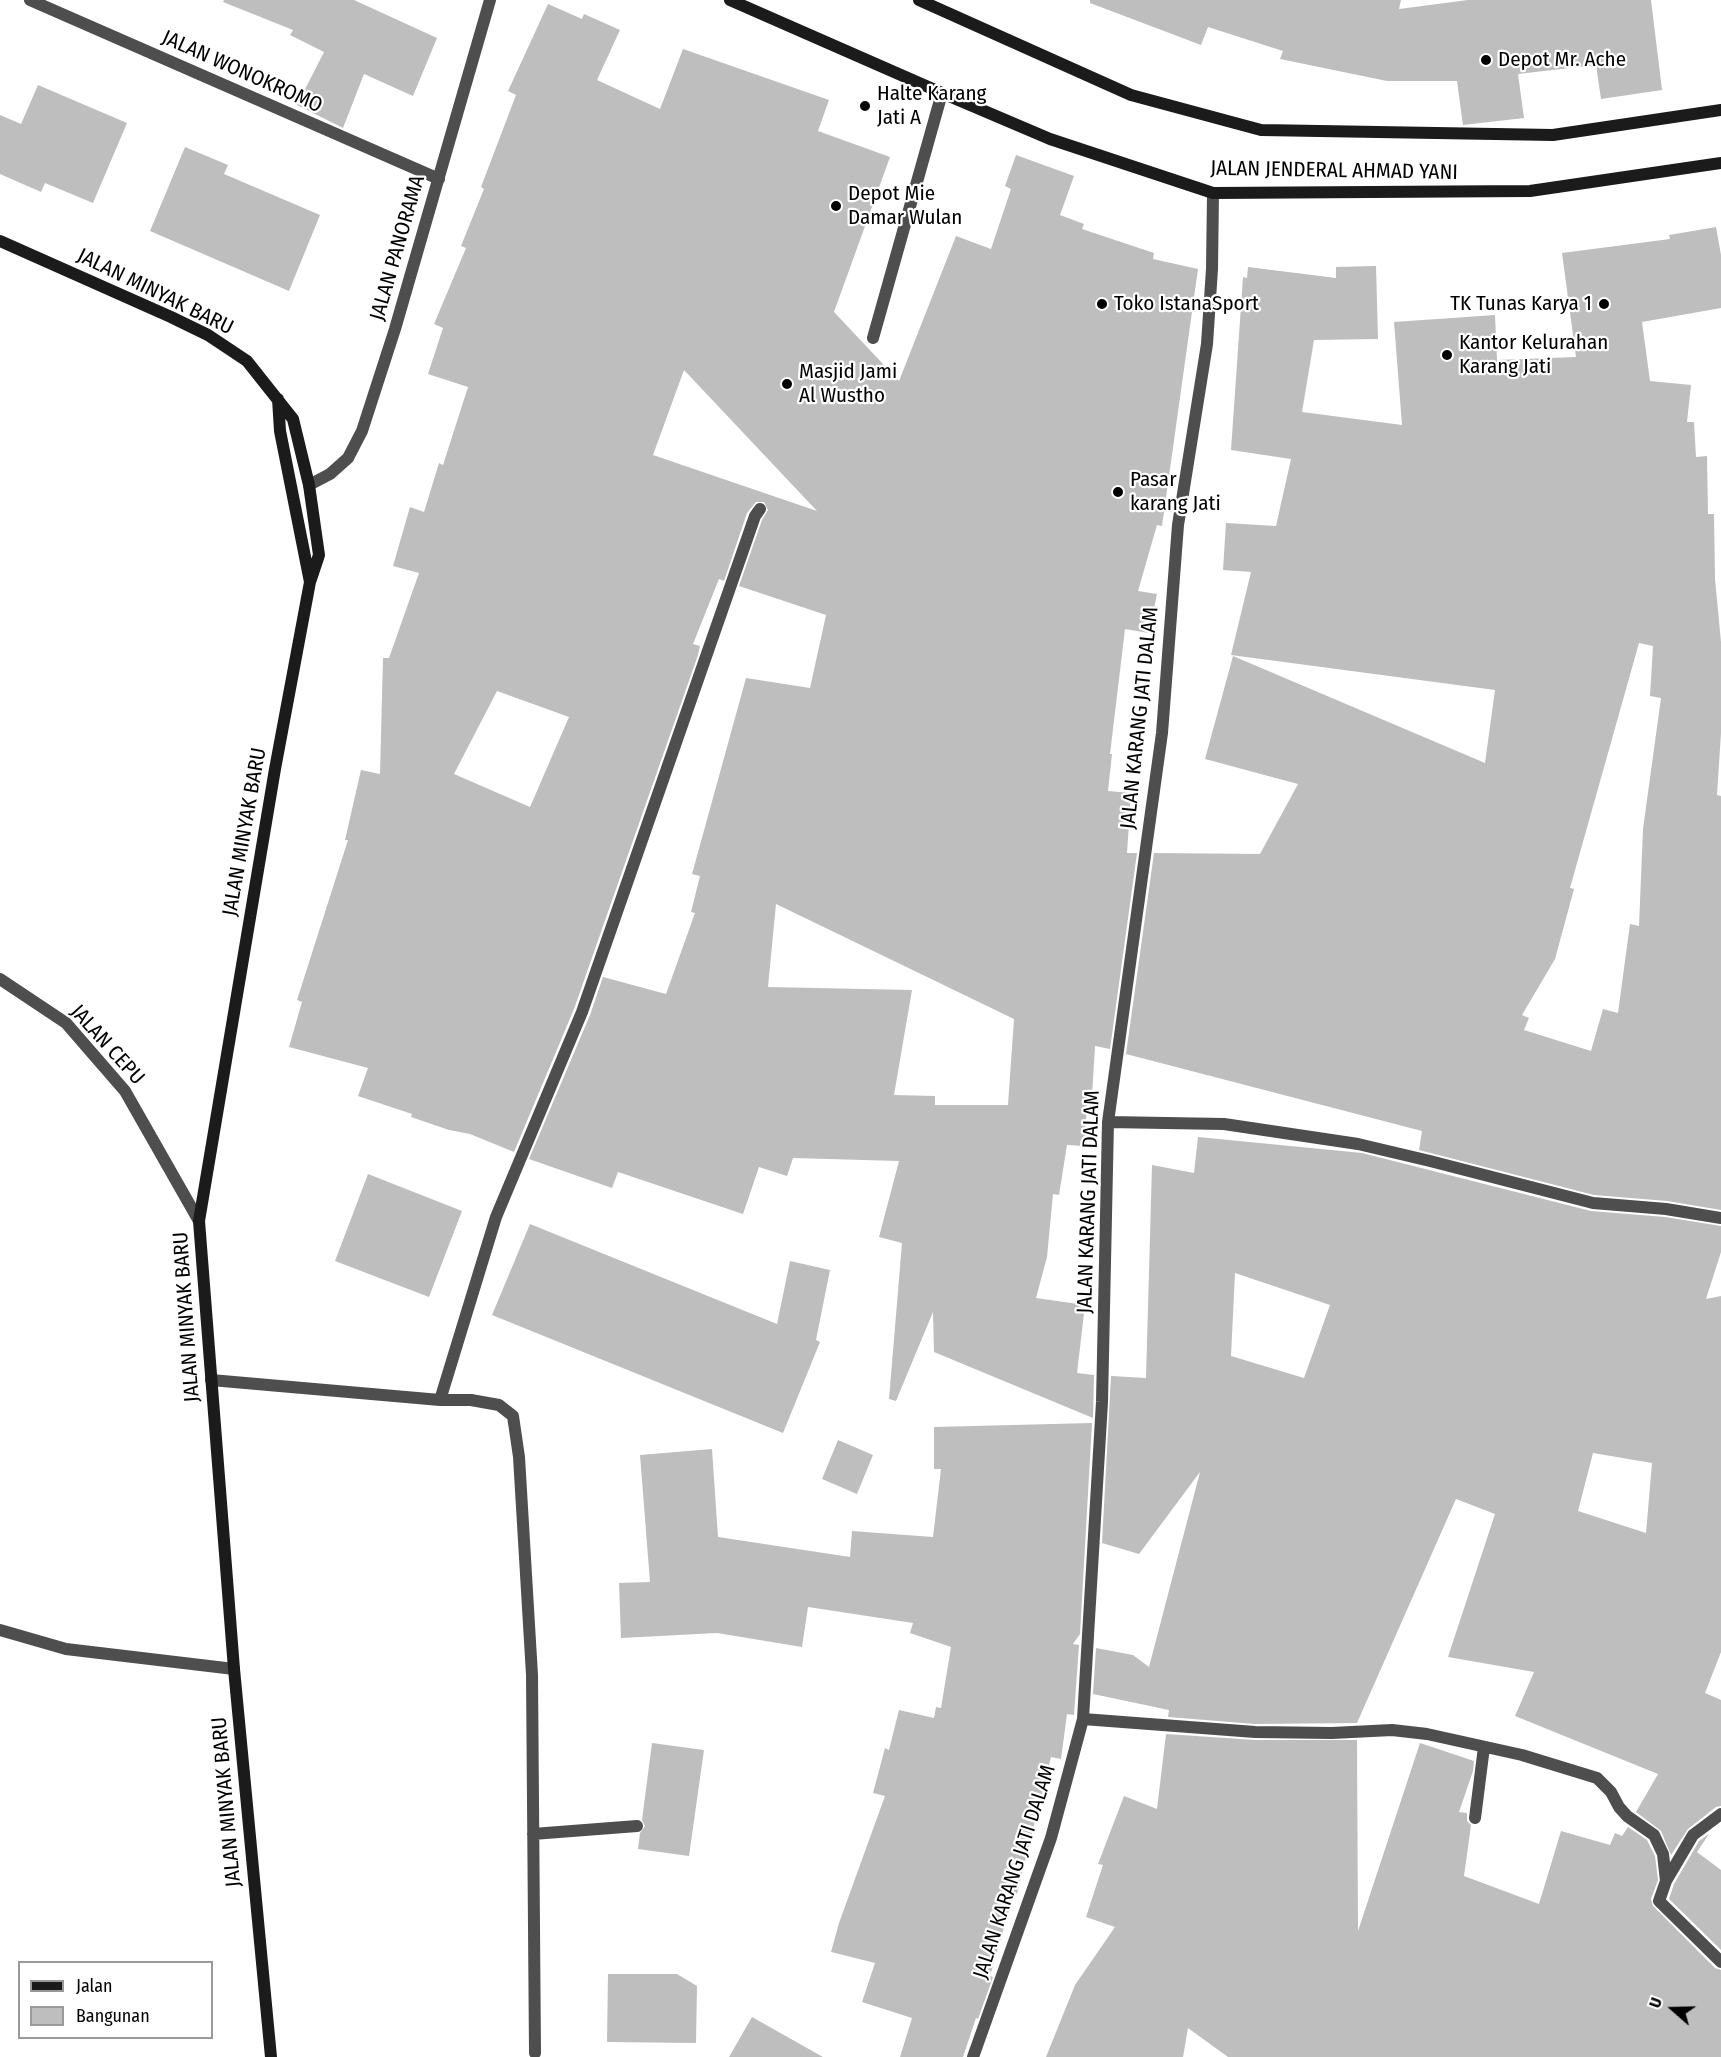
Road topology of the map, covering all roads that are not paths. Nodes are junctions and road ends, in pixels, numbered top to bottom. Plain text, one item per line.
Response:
1 (30, 0) edge
2 (490, 0) edge
3 (730, 0) edge
4 (919, 0) edge
5 (942, 93) junction
6 (1721, 110) edge
7 (1721, 163) edge
8 (439, 179) junction
9 (1213, 193) junction
10 (0, 241) edge
11 (873, 338) dead end
12 (278, 398) junction
13 (309, 485) junction
14 (760, 509) dead end
15 (310, 582) junction
16 (0, 979) edge
17 (1108, 1122) junction
18 (1721, 1218) edge
19 (199, 1221) junction
20 (211, 1380) junction
21 (440, 1400) junction
22 (0, 1630) edge
23 (234, 1670) junction
24 (1083, 1719) junction
25 (1484, 1747) junction
26 (1721, 1814) edge
27 (1475, 1818) dead end
28 (637, 1826) dead end
29 (533, 1834) junction
30 (1666, 1881) junction
31 (1721, 1962) edge
32 (535, 2053) dead end
33 (271, 2057) edge
34 (974, 2057) edge

1 - 8 street, JALAN WONOKROMO
2 - 8 street, JALAN PANORAMA
3 - 5 main road, JALAN JENDERAL AHMAD YANI
4 - 6 main road, JALAN JENDERAL AHMAD YANI
5 - 9 main road, JALAN JENDERAL AHMAD YANI
5 - 11 street
7 - 9 main road, JALAN JENDERAL AHMAD YANI
8 - 13 street, JALAN PANORAMA
9 - 17 street, JALAN KARANG JATI DALAM
10 - 12 main road, JALAN MINYAK BARU
12 - 13 main road, JALAN MINYAK BARU
12 - 15 main road, JALAN MINYAK BARU
13 - 15 main road, JALAN MINYAK BARU
14 - 21 street
15 - 19 main road, JALAN MINYAK BARU
16 - 19 street, JALAN CEPU
17 - 18 street
17 - 24 street, JALAN KARANG JATI DALAM
19 - 20 main road, JALAN MINYAK BARU
20 - 21 street
20 - 23 main road, JALAN MINYAK BARU
21 - 29 street
22 - 23 street
23 - 33 main road, JALAN MINYAK BARU
24 - 25 street
24 - 34 street, JALAN KARANG JATI DALAM
25 - 27 street
25 - 30 street
26 - 30 street
28 - 29 street
29 - 32 street
30 - 31 street

